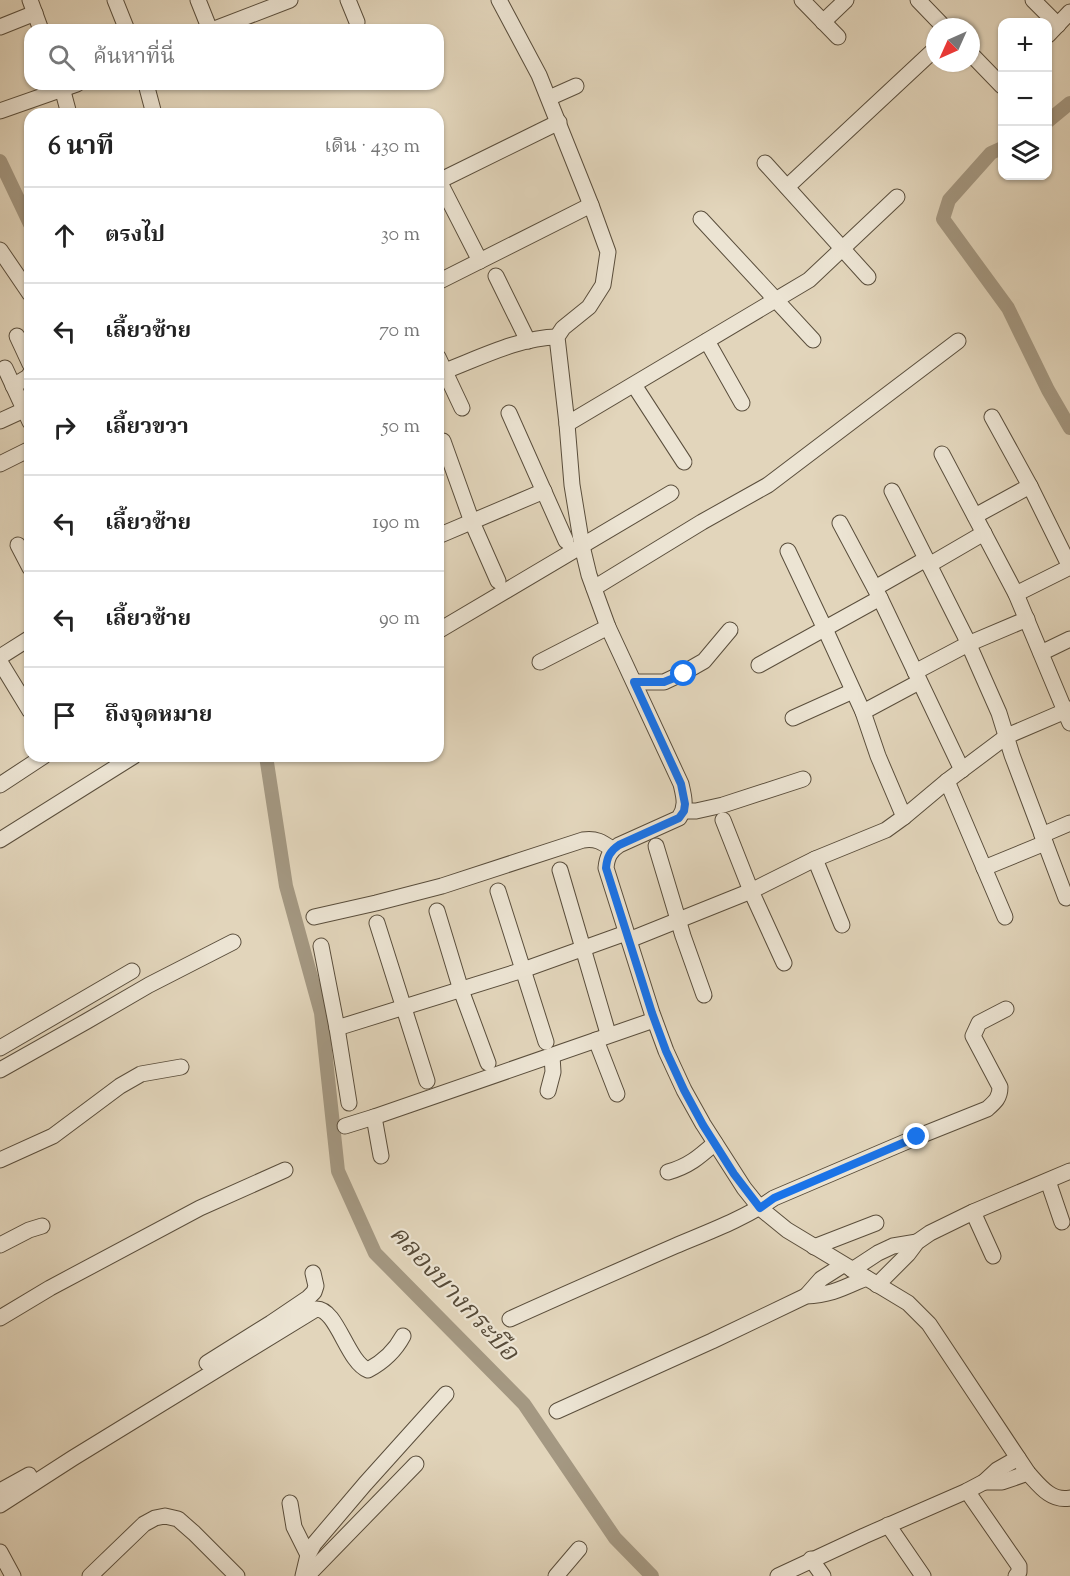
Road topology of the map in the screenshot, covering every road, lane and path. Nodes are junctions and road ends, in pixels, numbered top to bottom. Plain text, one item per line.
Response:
1 (115, 0) edge
2 (198, 0) edge
3 (348, 0) edge
4 (499, 0) edge
5 (802, 0) edge
6 (846, 0) edge
7 (918, 0) edge
8 (1033, 0) edge
9 (285, 1) edge
10 (32, 6) edge
11 (1070, 12) edge
12 (935, 18) edge
13 (357, 22) dead end
14 (823, 22) junction
15 (39, 24) edge
16 (125, 24) edge
17 (208, 24) edge
18 (226, 24) edge
19 (0, 27) edge
20 (1053, 30) edge
21 (838, 37) dead end
22 (926, 57) edge
23 (980, 63) edge
24 (998, 80) edge
25 (576, 86) dead end
26 (56, 90) edge
27 (67, 90) edge
28 (148, 90) edge
29 (549, 98) junction
30 (69, 108) edge
31 (152, 108) edge
32 (0, 111) edge
33 (559, 122) junction
34 (765, 163) dead end
35 (444, 177) edge
36 (787, 187) junction
37 (444, 192) edge
38 (897, 197) dead end
39 (591, 205) junction
40 (701, 219) dead end
41 (843, 248) junction
42 (0, 250) edge
43 (480, 261) junction
44 (496, 276) dead end
45 (868, 277) dead end
46 (444, 279) edge
47 (24, 285) edge
48 (776, 300) junction
49 (17, 336) dead end
50 (557, 337) junction
51 (813, 340) dead end
52 (528, 341) junction
53 (707, 341) junction
54 (958, 341) dead end
55 (24, 351) edge
56 (5, 368) dead end
57 (444, 368) edge
58 (446, 371) junction
59 (24, 379) edge
60 (634, 385) junction
61 (13, 386) junction
62 (742, 403) dead end
63 (462, 408) dead end
64 (24, 410) edge
65 (509, 413) dead end
66 (24, 417) edge
67 (992, 417) dead end
68 (0, 421) edge
69 (567, 424) junction
70 (444, 446) edge
71 (24, 452) edge
72 (942, 454) dead end
73 (684, 462) dead end
74 (0, 464) edge
75 (1030, 486) junction
76 (544, 491) junction
77 (892, 491) dead end
78 (671, 493) dead end
79 (975, 516) junction
80 (472, 522) junction
81 (840, 523) dead end
82 (984, 533) junction
83 (444, 534) edge
84 (566, 541) dead end
85 (18, 545) dead end
86 (582, 546) junction
87 (788, 551) dead end
88 (24, 556) edge
89 (927, 562) junction
90 (1070, 567) edge
91 (498, 581) dead end
92 (594, 588) junction
93 (877, 593) junction
94 (1016, 594) junction
95 (1027, 619) junction
96 (444, 627) edge
97 (608, 627) junction
98 (825, 629) junction
99 (730, 630) dead end
100 (1070, 639) edge
101 (24, 642) edge
102 (968, 644) junction
103 (1041, 653) junction
104 (0, 657) edge
105 (0, 662) edge
106 (540, 662) dead end
107 (759, 664) dead end
108 (917, 677) junction
109 (634, 682) junction
110 (853, 691) junction
111 (24, 701) edge
112 (863, 712) junction
113 (1068, 714) edge
114 (792, 718) dead end
115 (1007, 736) junction
116 (35, 762) edge
117 (124, 762) edge
118 (962, 770) junction
119 (803, 779) dead end
120 (947, 781) junction
121 (0, 785) edge
122 (684, 811) junction
123 (904, 817) junction
124 (723, 820) dead end
125 (1070, 823) edge
126 (1043, 839) junction
127 (0, 840) edge
128 (656, 846) dead end
129 (612, 849) junction
130 (815, 858) junction
131 (984, 868) junction
132 (560, 870) dead end
133 (498, 891) dead end
134 (751, 891) junction
135 (1066, 898) dead end
136 (437, 911) dead end
137 (314, 916) dead end
138 (1005, 917) dead end
139 (678, 919) junction
140 (377, 923) dead end
141 (842, 925) dead end
142 (628, 936) junction
143 (234, 942) dead end
144 (321, 945) dead end
145 (583, 949) junction
146 (784, 963) dead end
147 (523, 970) junction
148 (132, 971) dead end
149 (461, 990) junction
150 (704, 995) dead end
151 (403, 1007) junction
152 (1006, 1009) dead end
153 (654, 1020) junction
154 (337, 1028) junction
155 (602, 1035) junction
156 (0, 1048) edge
157 (549, 1049) junction
158 (488, 1062) dead end
159 (182, 1067) dead end
160 (0, 1070) edge
161 (427, 1081) dead end
162 (548, 1091) dead end
163 (617, 1094) dead end
164 (349, 1103) dead end
165 (374, 1117) junction
166 (345, 1126) dead end
167 (715, 1143) junction
168 (381, 1156) dead end
169 (0, 1160) edge
170 (285, 1170) dead end
171 (1070, 1171) edge
172 (668, 1172) dead end
173 (1048, 1181) junction
174 (760, 1208) junction
175 (973, 1212) junction
176 (1062, 1222) dead end
177 (876, 1223) dead end
178 (42, 1226) dead end
179 (917, 1242) junction
180 (0, 1245) edge
181 (814, 1247) junction
182 (993, 1256) dead end
183 (314, 1273) dead end
184 (860, 1274) junction
185 (806, 1296) junction
186 (0, 1318) edge
187 (510, 1319) dead end
188 (403, 1336) dead end
189 (446, 1394) dead end
190 (557, 1411) dead end
191 (1018, 1458) junction
192 (416, 1464) dead end
193 (1028, 1473) junction
194 (984, 1482) junction
195 (0, 1491) edge
196 (967, 1491) junction
197 (1070, 1498) edge
198 (290, 1503) dead end
199 (0, 1505) edge
200 (888, 1526) junction
201 (579, 1550) dead end
202 (0, 1552) edge
203 (308, 1555) junction
204 (811, 1559) junction
205 (13, 1576) edge
206 (90, 1576) edge
207 (237, 1576) edge
208 (305, 1576) edge
209 (556, 1576) edge
210 (778, 1576) edge
211 (823, 1576) edge
212 (923, 1576) edge
213 (1016, 1576) edge

1 - 16 street
2 - 17 street
3 - 13 street
4 - 29 street
5 - 14 street
6 - 14 street
7 - 12 street
8 - 20 street
9 - 18 street
10 - 15 street
10 - 19 street
11 - 20 street
14 - 21 street
22 - 36 street
23 - 24 street
25 - 29 street
26 - 32 street
27 - 30 street
28 - 31 street
29 - 33 street
33 - 35 street
33 - 39 street
34 - 36 street
36 - 41 street
37 - 43 street
38 - 41 street
39 - 43 street
39 - 50 street
40 - 48 street
41 - 45 street
41 - 48 street
42 - 47 street
43 - 46 street
44 - 52 street
48 - 51 street
48 - 53 street
49 - 55 street
50 - 52 street
50 - 69 street
52 - 58 street
53 - 60 street
53 - 62 street
54 - 92 street
56 - 61 street
57 - 58 street
58 - 63 street
59 - 61 street
60 - 69 street
60 - 73 street
61 - 64 street
65 - 76 street
66 - 68 street
67 - 75 street
69 - 86 street
70 - 80 street
71 - 74 street
72 - 79 street
75 - 79 street
75 - 90 street
76 - 80 street
76 - 84 street
77 - 89 street
78 - 86 street
79 - 82 street
80 - 83 street
80 - 91 street
81 - 93 street
82 - 89 street
82 - 94 street
85 - 88 street
86 - 92 street
86 - 96 street
87 - 98 street
89 - 93 street
89 - 102 street
90 - 94 street
92 - 97 street
93 - 98 street
93 - 108 street
94 - 95 street
95 - 102 street
95 - 103 street
97 - 106 street
97 - 109 street
98 - 107 street
98 - 110 street
99 - 109 street
100 - 103 street
101 - 104 street
102 - 108 street
102 - 115 street
103 - 113 street
105 - 111 street
108 - 112 street
108 - 118 street
109 - 122 street
110 - 112 street
110 - 114 street
112 - 123 street
113 - 115 street
115 - 118 street
115 - 126 street
116 - 121 street
117 - 127 street
118 - 120 street
119 - 122 street
120 - 123 street
120 - 131 street
122 - 129 street
123 - 130 street
124 - 134 street
125 - 126 street
126 - 131 street
126 - 135 street
128 - 139 street
129 - 137 street
129 - 142 street
130 - 134 street
130 - 141 street
131 - 138 street
132 - 145 street
133 - 147 street
134 - 139 street
134 - 146 street
136 - 149 street
139 - 142 street
139 - 150 street
140 - 151 street
142 - 145 street
142 - 153 street
143 - 160 street
144 - 154 street
145 - 147 street
145 - 155 street
147 - 149 street
147 - 157 street
148 - 156 street
149 - 151 street
149 - 158 street
151 - 154 street
151 - 161 street
152 - 174 street
153 - 155 street
153 - 167 street
154 - 164 street
155 - 157 street
155 - 163 street
157 - 162 street
157 - 165 street
159 - 169 street
165 - 166 street
165 - 168 street
167 - 172 street
167 - 174 street
170 - 186 street
171 - 173 street
173 - 175 street
173 - 176 street
174 - 181 street
174 - 187 street
175 - 179 street
175 - 182 street
177 - 181 street
178 - 180 street
179 - 184 street
179 - 184 street
181 - 184 street
183 - 195 street
184 - 185 street
184 - 185 street
184 - 191 street
185 - 190 street
188 - 199 street
189 - 203 street
191 - 193 street
191 - 194 street
192 - 208 street
193 - 194 street
193 - 197 street
194 - 196 street
196 - 200 street
196 - 213 street
198 - 203 street
200 - 204 street
200 - 212 street
201 - 209 street
202 - 205 street
203 - 208 street
204 - 210 street
204 - 211 street
206 - 207 street

